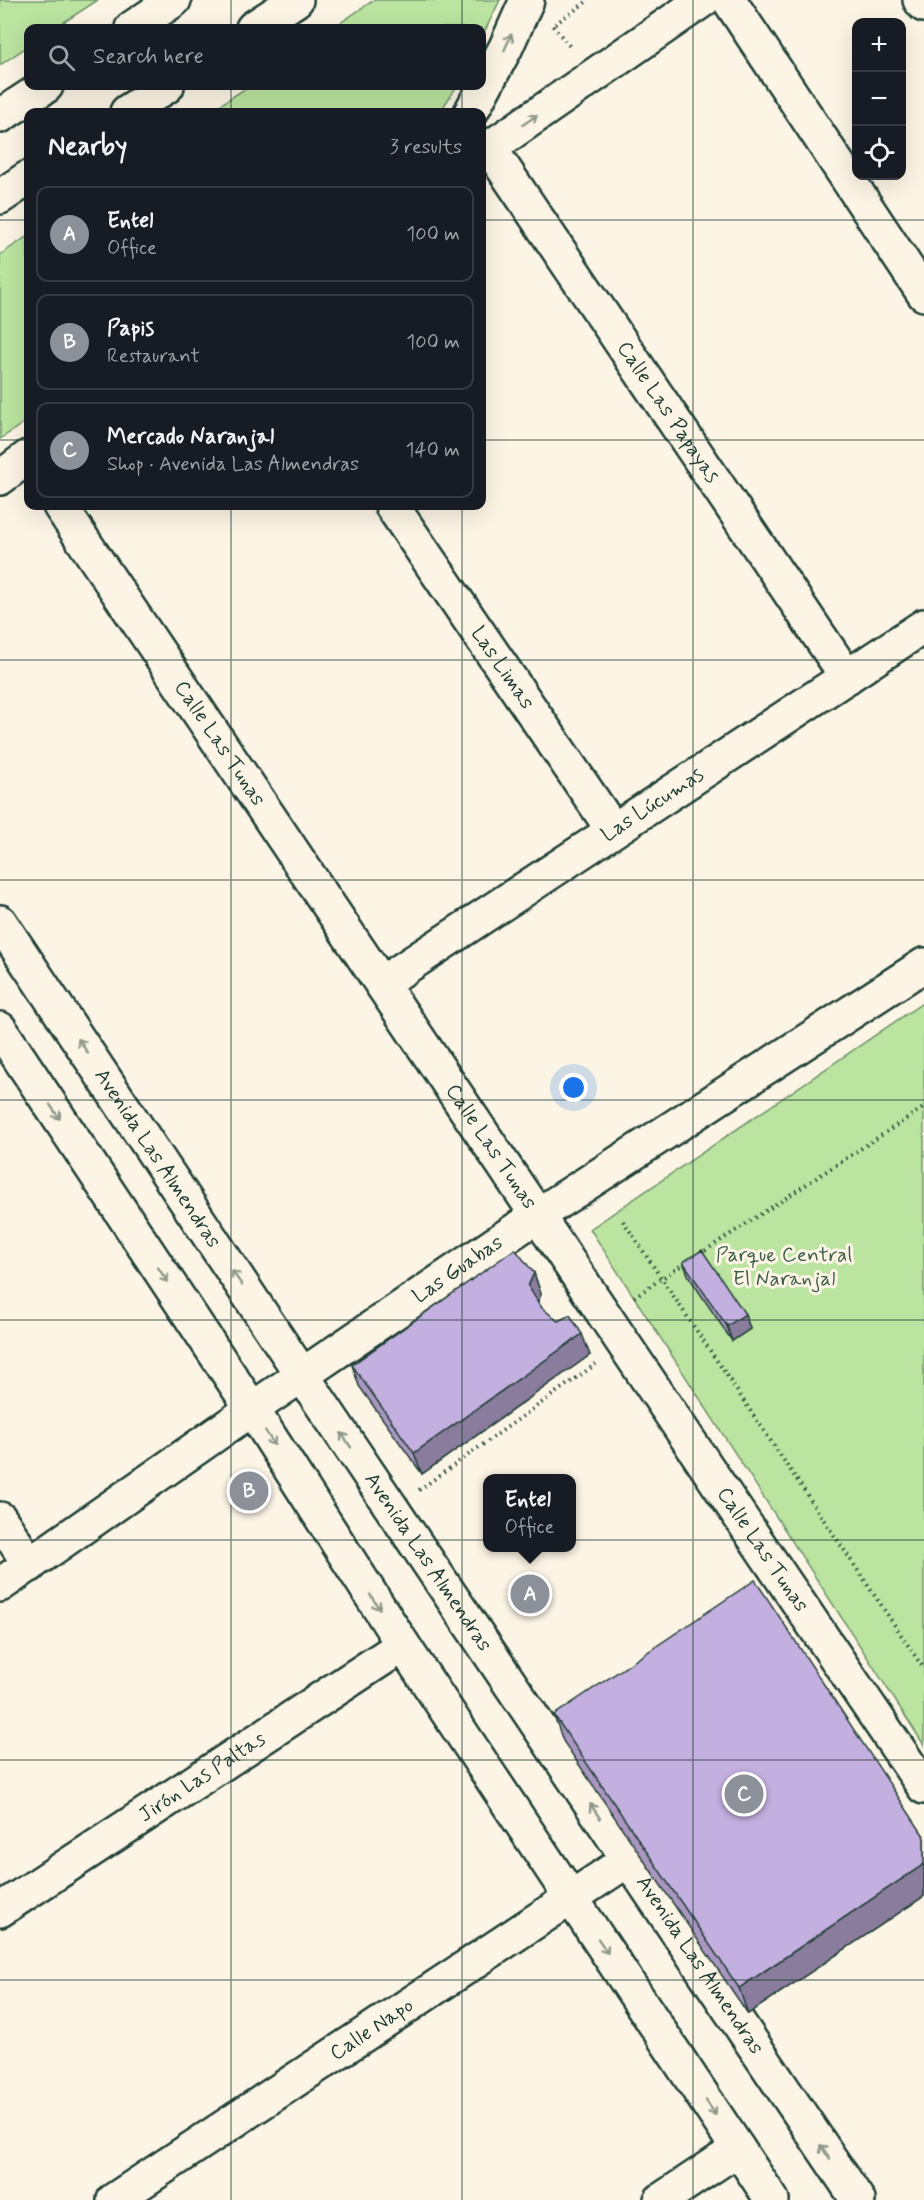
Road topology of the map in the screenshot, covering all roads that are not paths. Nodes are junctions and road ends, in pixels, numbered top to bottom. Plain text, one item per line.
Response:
1 (174, 0) edge
2 (296, 0) edge
3 (703, 0) edge
4 (729, 0) edge
5 (920, 0) edge
6 (924, 5) edge
7 (538, 11) edge
8 (138, 24) edge
9 (259, 24) edge
10 (486, 84) edge
11 (40, 90) edge
12 (161, 90) edge
13 (483, 90) edge
14 (132, 108) edge
15 (473, 108) edge
16 (0, 116) edge
17 (486, 149) edge
18 (486, 151) edge
19 (24, 181) edge
20 (0, 196) edge
21 (924, 294) edge
22 (24, 461) edge
23 (0, 478) edge
24 (63, 510) edge
25 (395, 510) edge
26 (924, 626) edge
27 (847, 677) junction
28 (613, 830) junction
29 (0, 922) edge
30 (924, 965) edge
31 (382, 983) junction
32 (0, 1029) edge
33 (538, 1215) junction
34 (302, 1375) junction
35 (252, 1409) junction
36 (0, 1519) edge
37 (30, 1565) junction
38 (0, 1585) edge
39 (403, 1646) junction
40 (924, 1787) edge
41 (628, 1860) junction
42 (570, 1897) junction
43 (0, 1910) edge
44 (738, 2149) junction
45 (114, 2200) edge
46 (661, 2200) edge
47 (772, 2200) edge
48 (858, 2200) edge

1 - 8 main road
2 - 9 main road
17 -> 3 main road
4 - 21 main road
5 - 6 main road
10 -> 7 main road
11 - 16 main road
12 - 14 main road
15 -> 13 main road
18 - 27 main road, Calle Las Papayas
19 - 20 main road
22 - 23 main road
24 - 31 main road, Calle Las Tunas
25 - 28 main road, Las Limas
26 - 27 main road, Las Lúcumas
27 - 28 main road, Las Lúcumas
28 - 31 main road, Las Lúcumas
34 -> 29 main road, Avenida Las Almendras
30 - 33 main road, Las Guabas
31 - 33 main road, Calle Las Tunas
32 -> 35 main road
33 - 34 main road, Las Guabas
33 - 40 main road, Calle Las Tunas
34 - 35 main road, Las Guabas
41 -> 34 main road, Avenida Las Almendras
35 - 37 main road, Las Guabas
35 -> 39 main road
36 - 37 main road
37 - 38 main road, Las Guabas
39 - 42 main road
39 - 43 main road, Jirón Las Paltas
41 - 42 main road, Calle Napo
48 -> 41 main road, Avenida Las Almendras
42 -> 44 main road
42 - 45 main road, Calle Napo
44 - 46 main road
44 - 47 main road

